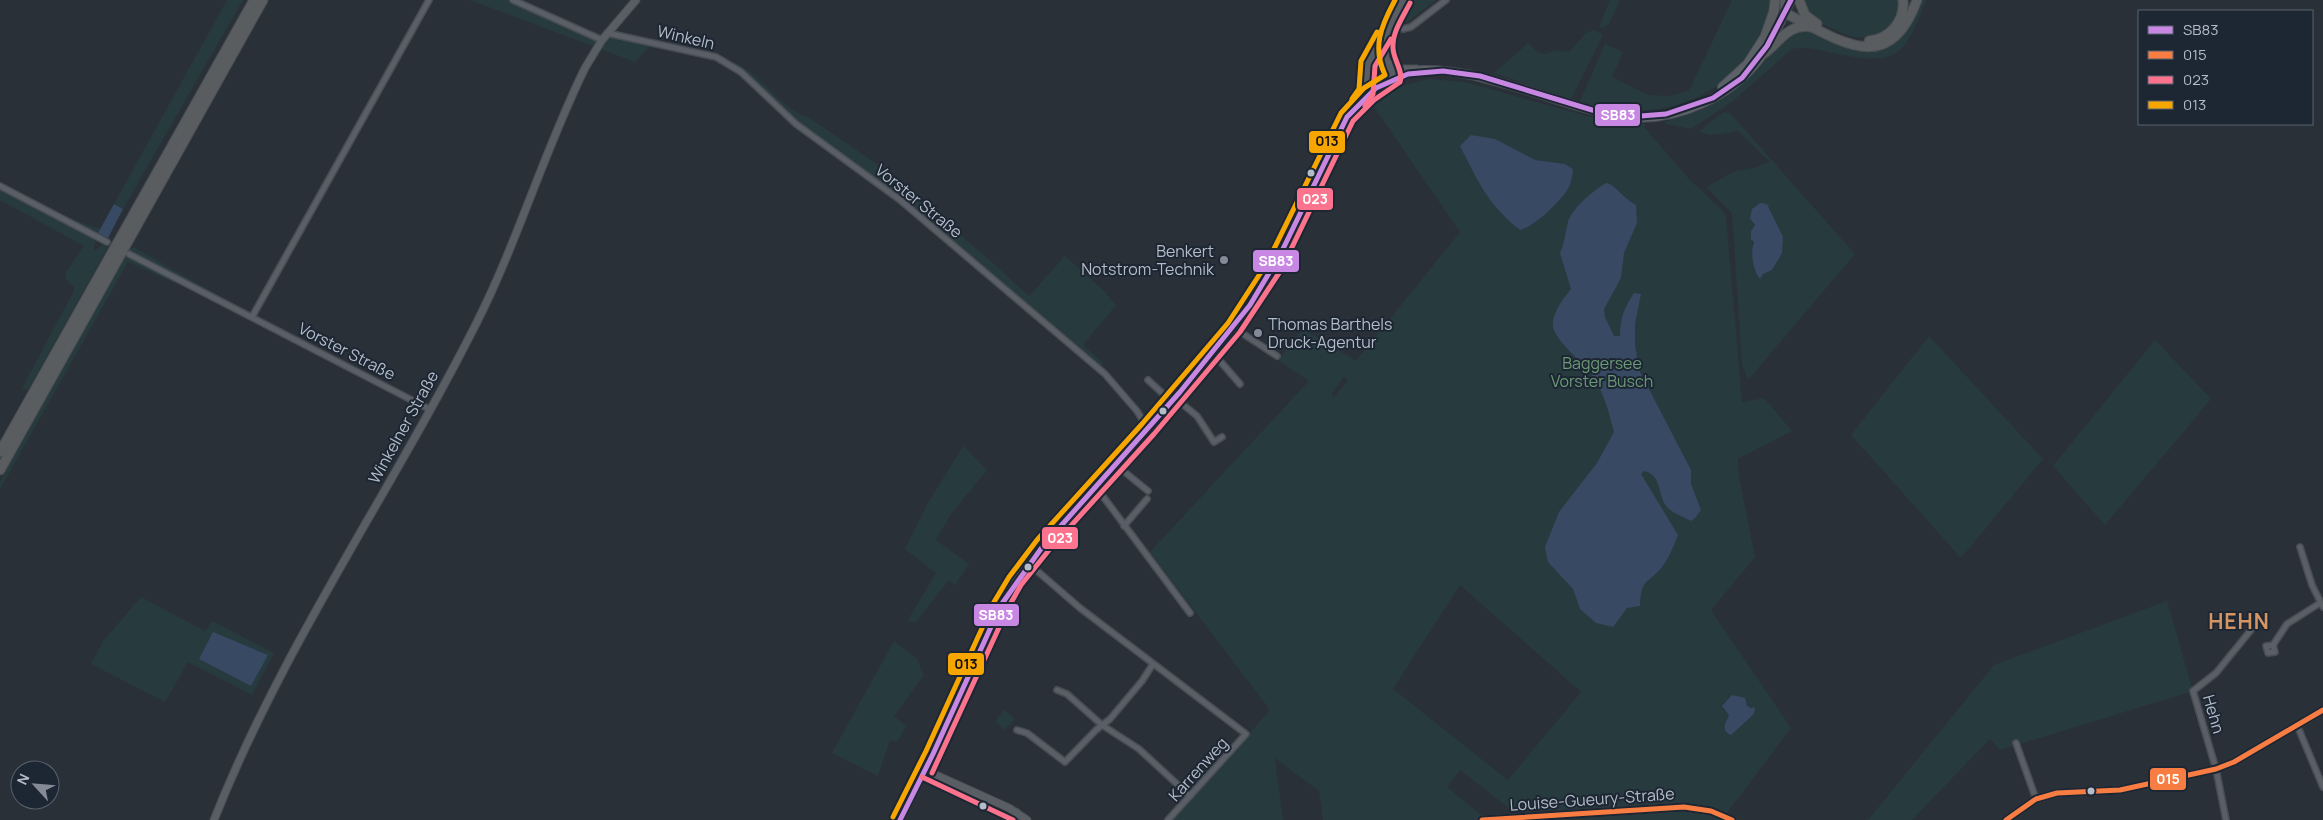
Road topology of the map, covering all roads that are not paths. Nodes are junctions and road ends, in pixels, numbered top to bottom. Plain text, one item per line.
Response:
1 (254, 0) edge
2 (264, 0) edge
3 (429, 0) edge
4 (513, 0) edge
5 (636, 0) edge
6 (1403, 0) edge
7 (1446, 0) edge
8 (1775, 0) edge
9 (1784, 0) edge
10 (1791, 0) edge
11 (1799, 0) edge
12 (1903, 0) edge
13 (1917, 0) edge
14 (1785, 12) junction
15 (1390, 24) junction
16 (1816, 28) junction
17 (607, 33) junction
18 (1765, 37) junction
19 (602, 40) junction
20 (1381, 42) junction
21 (1762, 55) junction
22 (1386, 61) junction
23 (1422, 70) junction
24 (1392, 79) junction
25 (1362, 99) junction
26 (1695, 106) junction
27 (796, 124) joint
28 (0, 186) edge
29 (107, 242) dead end
30 (129, 254) dead end
31 (252, 317) junction
32 (1234, 328) junction
33 (1213, 353) junction
34 (1277, 356) dead end
35 (1148, 380) dead end
36 (1240, 384) dead end
37 (1174, 400) junction
38 (429, 408) junction
39 (1148, 429) junction
40 (1222, 437) dead end
41 (0, 452) edge
42 (1116, 465) junction
43 (0, 470) edge
44 (1096, 487) junction
45 (1148, 490) dead end
46 (1147, 499) dead end
47 (1124, 526) junction
48 (2300, 547) dead end
49 (1028, 563) junction
50 (2321, 605) edge
51 (1190, 613) dead end
52 (2252, 630) dead end
53 (2273, 645) dead end
54 (1153, 664) junction
55 (1057, 690) dead end
56 (2323, 710) edge
57 (1102, 725) junction
58 (2297, 725) junction
59 (1017, 730) dead end
60 (2016, 743) dead end
61 (2216, 768) junction
62 (925, 770) junction
63 (2323, 787) edge
64 (1190, 796) junction
65 (2036, 799) junction
66 (1017, 812) junction
67 (214, 820) edge
68 (900, 820) edge
69 (1010, 820) edge
70 (1027, 820) edge
71 (1168, 820) edge
72 (1482, 820) edge
73 (1732, 820) edge
74 (2006, 820) edge
75 (2226, 820) edge

1 - 41 highway
2 - 43 highway
3 - 31 street
4 - 19 street
5 - 17 street
6 - 15 street
7 - 15 street
8 - 18 highway
9 - 14 highway
9 - 18 main road
10 - 14 main road
11 - 12 highway
13 - 16 highway
14 - 16 highway
14 - 21 main road
15 - 20 street
15 - 22 street
16 - 21 highway
17 - 19 street
17 - 27 street, Winkeln
18 - 26 main road
19 - 38 street, Winkelner Straße
20 - 24 street
20 - 25 street
21 - 26 main road
22 - 23 street
22 - 24 street
23 - 24 street
23 - 26 main road
24 - 25 street
25 - 32 street
27 - 39 street, Vorster Straße
28 - 29 street
30 - 31 street, Vorster Straße
31 - 38 street, Vorster Straße
32 - 33 street
32 - 34 street
33 - 36 street
33 - 37 street
35 - 37 street
37 - 39 street
37 - 40 street
38 - 67 street, Winkelner Straße
39 - 42 street
42 - 44 street
42 - 45 street
44 - 47 street
44 - 49 street
46 - 47 street
47 - 51 street
48 - 50 street
49 - 54 street
49 - 62 street
50 - 53 street
52 - 61 street, Hehn
54 - 57 street
54 - 64 street, Karrenweg
55 - 57 street
56 - 58 street
57 - 59 street
57 - 64 street
58 - 61 street
58 - 63 street
60 - 65 street
61 - 65 street
61 - 75 street, Hehn
62 - 66 street
62 - 68 street
64 - 71 street, Karrenweg
65 - 74 street
66 - 69 street
66 - 70 street
72 - 73 street, Louise-Gueury-Straße

